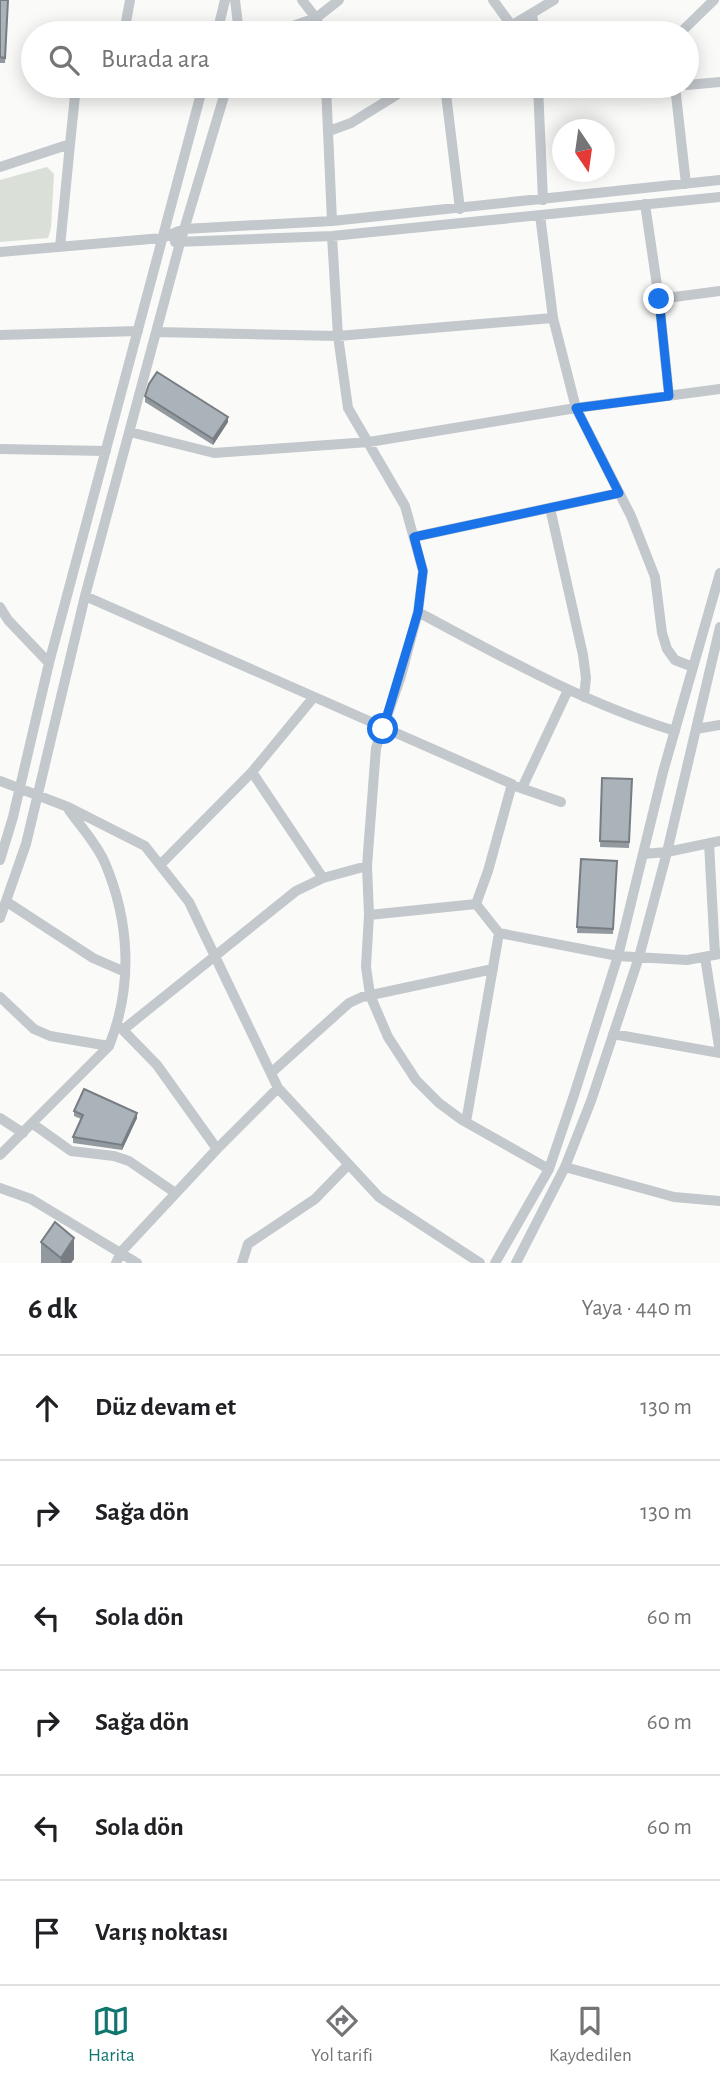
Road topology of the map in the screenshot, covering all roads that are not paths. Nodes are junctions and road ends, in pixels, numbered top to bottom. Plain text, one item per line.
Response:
1 (130, 0) edge
2 (225, 0) edge
3 (235, 0) edge
4 (302, 0) edge
5 (339, 0) edge
6 (493, 0) edge
7 (554, 0) edge
8 (710, 1) edge
9 (531, 14) junction
10 (316, 18) junction
11 (126, 21) edge
12 (220, 21) edge
13 (238, 21) edge
14 (307, 21) edge
15 (317, 21) edge
16 (508, 21) edge
17 (520, 21) edge
18 (532, 21) edge
19 (691, 21) edge
20 (720, 82) edge
21 (699, 84) edge
22 (75, 98) edge
23 (200, 98) edge
24 (223, 98) edge
25 (327, 98) edge
26 (392, 98) edge
27 (446, 98) edge
28 (539, 98) edge
29 (678, 98) edge
30 (329, 131) junction
31 (70, 144) junction
32 (0, 167) edge
33 (720, 180) edge
34 (686, 184) junction
35 (720, 197) edge
36 (543, 200) junction
37 (645, 204) junction
38 (460, 209) junction
39 (540, 215) junction
40 (332, 221) junction
41 (184, 229) junction
42 (332, 236) junction
43 (162, 238) junction
44 (180, 243) junction
45 (60, 247) junction
46 (0, 252) edge
47 (720, 291) edge
48 (659, 299) junction
49 (553, 318) junction
50 (138, 331) junction
51 (156, 332) junction
52 (0, 335) edge
53 (338, 336) junction
54 (720, 389) edge
55 (669, 396) junction
56 (576, 408) junction
57 (130, 432) junction
58 (369, 442) junction
59 (0, 449) edge
60 (106, 451) junction
61 (619, 493) junction
62 (550, 508) junction
63 (414, 537) junction
64 (720, 573) edge
65 (85, 596) junction
66 (0, 607) edge
67 (418, 612) junction
68 (720, 627) edge
69 (49, 663) junction
70 (693, 667) junction
71 (568, 690) junction
72 (584, 697) junction
73 (313, 698) junction
74 (720, 724) edge
75 (383, 729) junction
76 (696, 729) junction
77 (675, 731) junction
78 (251, 772) junction
79 (0, 781) edge
80 (517, 786) junction
81 (20, 789) junction
82 (38, 794) junction
83 (561, 802) dead end
84 (68, 807) junction
85 (714, 842) edge
86 (667, 852) junction
87 (643, 854) junction
88 (0, 860) edge
89 (160, 865) junction
90 (367, 866) junction
91 (323, 878) junction
92 (7, 902) junction
93 (476, 904) junction
94 (369, 915) junction
95 (0, 918) edge
96 (499, 933) junction
97 (713, 955) edge
98 (618, 956) junction
99 (216, 957) junction
100 (639, 957) junction
101 (493, 969) junction
102 (125, 972) junction
103 (370, 995) junction
104 (0, 997) edge
105 (121, 1027) junction
106 (613, 1034) junction
107 (109, 1046) junction
108 (720, 1053) edge
109 (271, 1073) junction
110 (278, 1088) junction
111 (0, 1118) edge
112 (466, 1122) junction
113 (33, 1124) junction
114 (23, 1133) junction
115 (217, 1149) junction
116 (0, 1155) edge
117 (348, 1165) junction
118 (565, 1167) junction
119 (550, 1169) junction
120 (0, 1188) edge
121 (174, 1192) junction
122 (720, 1201) edge
123 (118, 1258) edge
124 (137, 1263) edge
125 (242, 1263) edge
126 (480, 1263) edge
127 (495, 1263) edge
128 (516, 1263) edge

1 - 11 street
2 - 12 street
3 - 13 street
4 - 10 street
5 - 10 street
6 - 16 street
7 - 9 street
8 - 19 street
9 - 17 street
9 - 18 street
10 - 14 street
10 - 15 street
20 - 21 street
22 - 31 street
23 - 43 street
24 - 41 street
25 - 30 street
26 - 30 street
27 - 38 street
28 - 36 street
29 - 34 street
30 - 40 street
31 - 32 street
31 - 45 street
33 - 34 street
34 - 36 street
35 - 37 street
36 - 38 street
37 - 39 street
37 - 48 street
38 - 40 street
39 - 42 street
39 - 49 street
40 - 41 street
41 - 43 street
41 - 44 street
42 - 44 street
42 - 53 street
43 - 44 street
43 - 45 street
43 - 50 street
44 - 51 street
45 - 46 street
47 - 48 street
48 - 55 street
49 - 53 street
49 - 56 street
50 - 52 street
50 - 60 street
51 - 53 street
51 - 57 street
53 - 58 street
54 - 55 street
55 - 56 street
56 - 58 street
56 - 61 street
57 - 58 street
57 - 65 street
58 - 63 street
59 - 60 street
60 - 69 street
61 - 62 street
61 - 70 street
62 - 63 street
62 - 72 street
63 - 67 street
64 - 70 street
65 - 73 street
65 - 82 street
66 - 69 street
67 - 71 street
67 - 75 street
68 - 76 street
69 - 81 street
70 - 77 street
71 - 72 street
71 - 80 street
72 - 77 street
73 - 75 street
73 - 78 street
74 - 76 street
75 - 80 street
75 - 90 street
76 - 86 street
77 - 87 street
78 - 89 street
78 - 91 street
79 - 81 street
80 - 83 street
80 - 93 street
81 - 82 street
81 - 88 street
82 - 84 street
82 - 92 street
84 - 89 street
84 - 102 street
85 - 86 street
85 - 97 street
86 - 87 street
86 - 100 street
87 - 98 street
89 - 99 street
90 - 91 street
90 - 94 street
91 - 99 street
92 - 95 street
92 - 102 street
93 - 94 street
93 - 96 street
94 - 103 street
96 - 98 street
96 - 101 street
97 - 100 street
97 - 108 street
98 - 100 street
98 - 119 street
99 - 105 street
99 - 109 street
100 - 106 street
101 - 103 street
101 - 112 street
102 - 105 street
103 - 109 street
103 - 112 street
104 - 107 street
105 - 107 street
105 - 115 street
106 - 108 street
106 - 118 street
107 - 113 street
109 - 110 street
110 - 115 street
110 - 117 street
111 - 114 street
112 - 119 street
113 - 114 street
113 - 121 street
114 - 116 street
115 - 121 street
117 - 125 street
117 - 126 street
118 - 122 street
118 - 128 street
119 - 127 street
120 - 123 street
121 - 123 street
123 - 124 street

